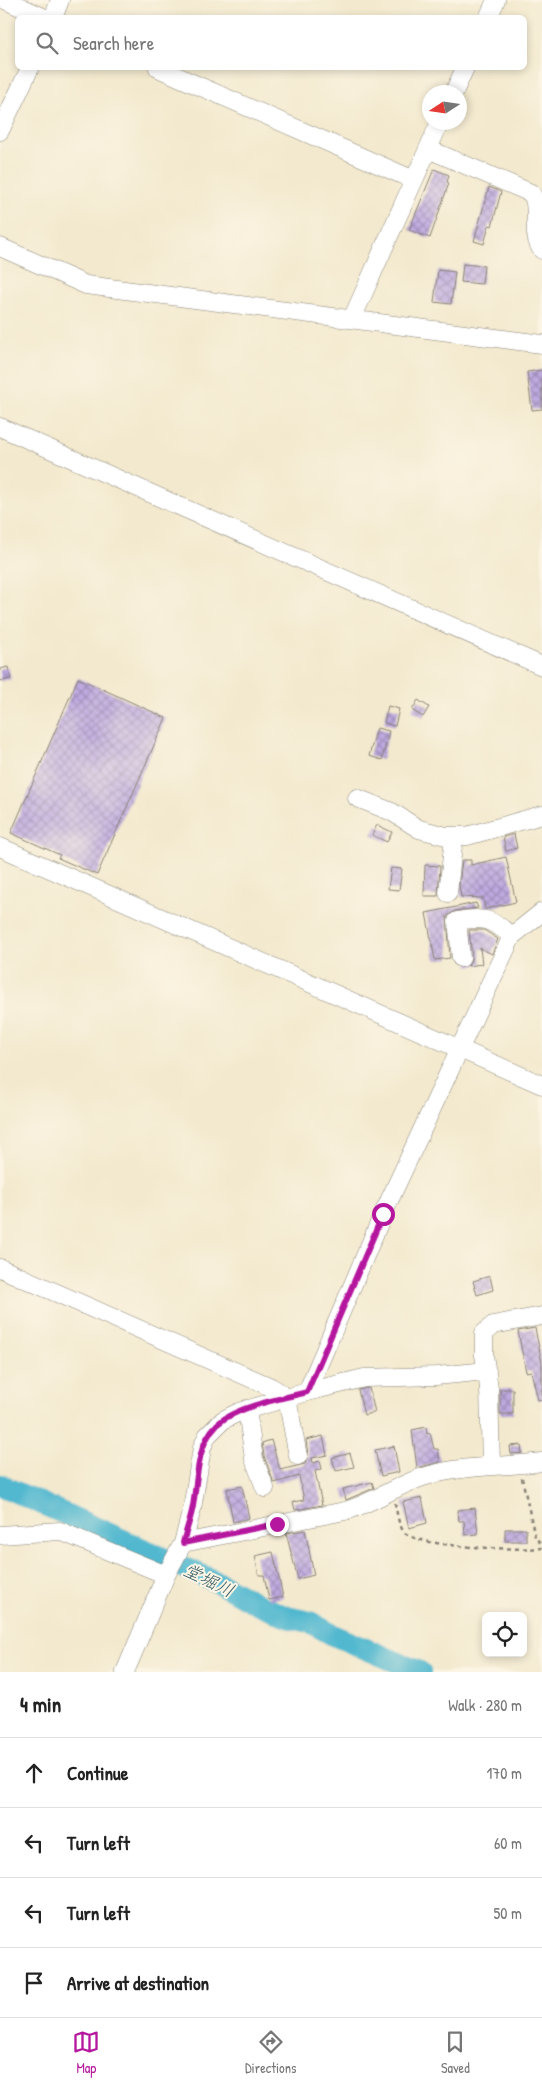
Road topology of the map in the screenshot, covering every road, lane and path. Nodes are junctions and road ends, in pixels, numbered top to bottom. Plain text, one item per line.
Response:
1 (5, 0) edge
2 (60, 0) edge
3 (496, 0) edge
4 (38, 15) edge
5 (54, 15) edge
6 (489, 15) edge
7 (29, 70) edge
8 (163, 70) edge
9 (464, 70) edge
10 (457, 85) edge
11 (436, 130) edge
12 (0, 131) edge
13 (428, 148) junction
14 (414, 180) junction
15 (0, 247) edge
16 (542, 250) edge
17 (352, 319) junction
18 (542, 344) edge
19 (0, 427) edge
20 (542, 666) edge
21 (357, 798) dead end
22 (542, 815) edge
23 (454, 836) junction
24 (0, 847) edge
25 (448, 893) dead end
26 (542, 912) edge
27 (512, 936) junction
28 (461, 958) dead end
29 (458, 1049) junction
30 (542, 1085) edge
31 (0, 1268) edge
32 (542, 1316) edge
33 (487, 1371) junction
34 (307, 1392) junction
35 (285, 1398) junction
36 (247, 1409) junction
37 (298, 1456) dead end
38 (542, 1462) edge
39 (491, 1465) junction
40 (520, 1465) junction
41 (265, 1488) dead end
42 (392, 1492) junction
43 (0, 1535) edge
44 (183, 1543) junction
45 (542, 1547) edge
46 (166, 1575) junction
47 (125, 1672) edge

1 - 4 street
2 - 5 street
3 - 6 street
7 - 12 street
8 - 14 street
9 - 10 street
11 - 13 street
13 - 14 street
13 - 16 street
14 - 17 street
15 - 17 street
17 - 18 street
19 - 20 street
21 - 23 street
22 - 23 street
23 - 25 street
24 - 29 street
26 - 27 street
27 - 28 street
27 - 29 street
29 - 30 street
29 - 34 street
31 - 35 street
32 - 33 street
33 - 34 street
33 - 39 street
34 - 35 street
35 - 36 street
35 - 37 street
36 - 41 street
36 - 44 street
38 - 40 street
39 - 40 street
39 - 42 street
40 - 45 path
42 - 44 street
42 - 45 path
43 - 46 street
44 - 46 street
46 - 47 street

